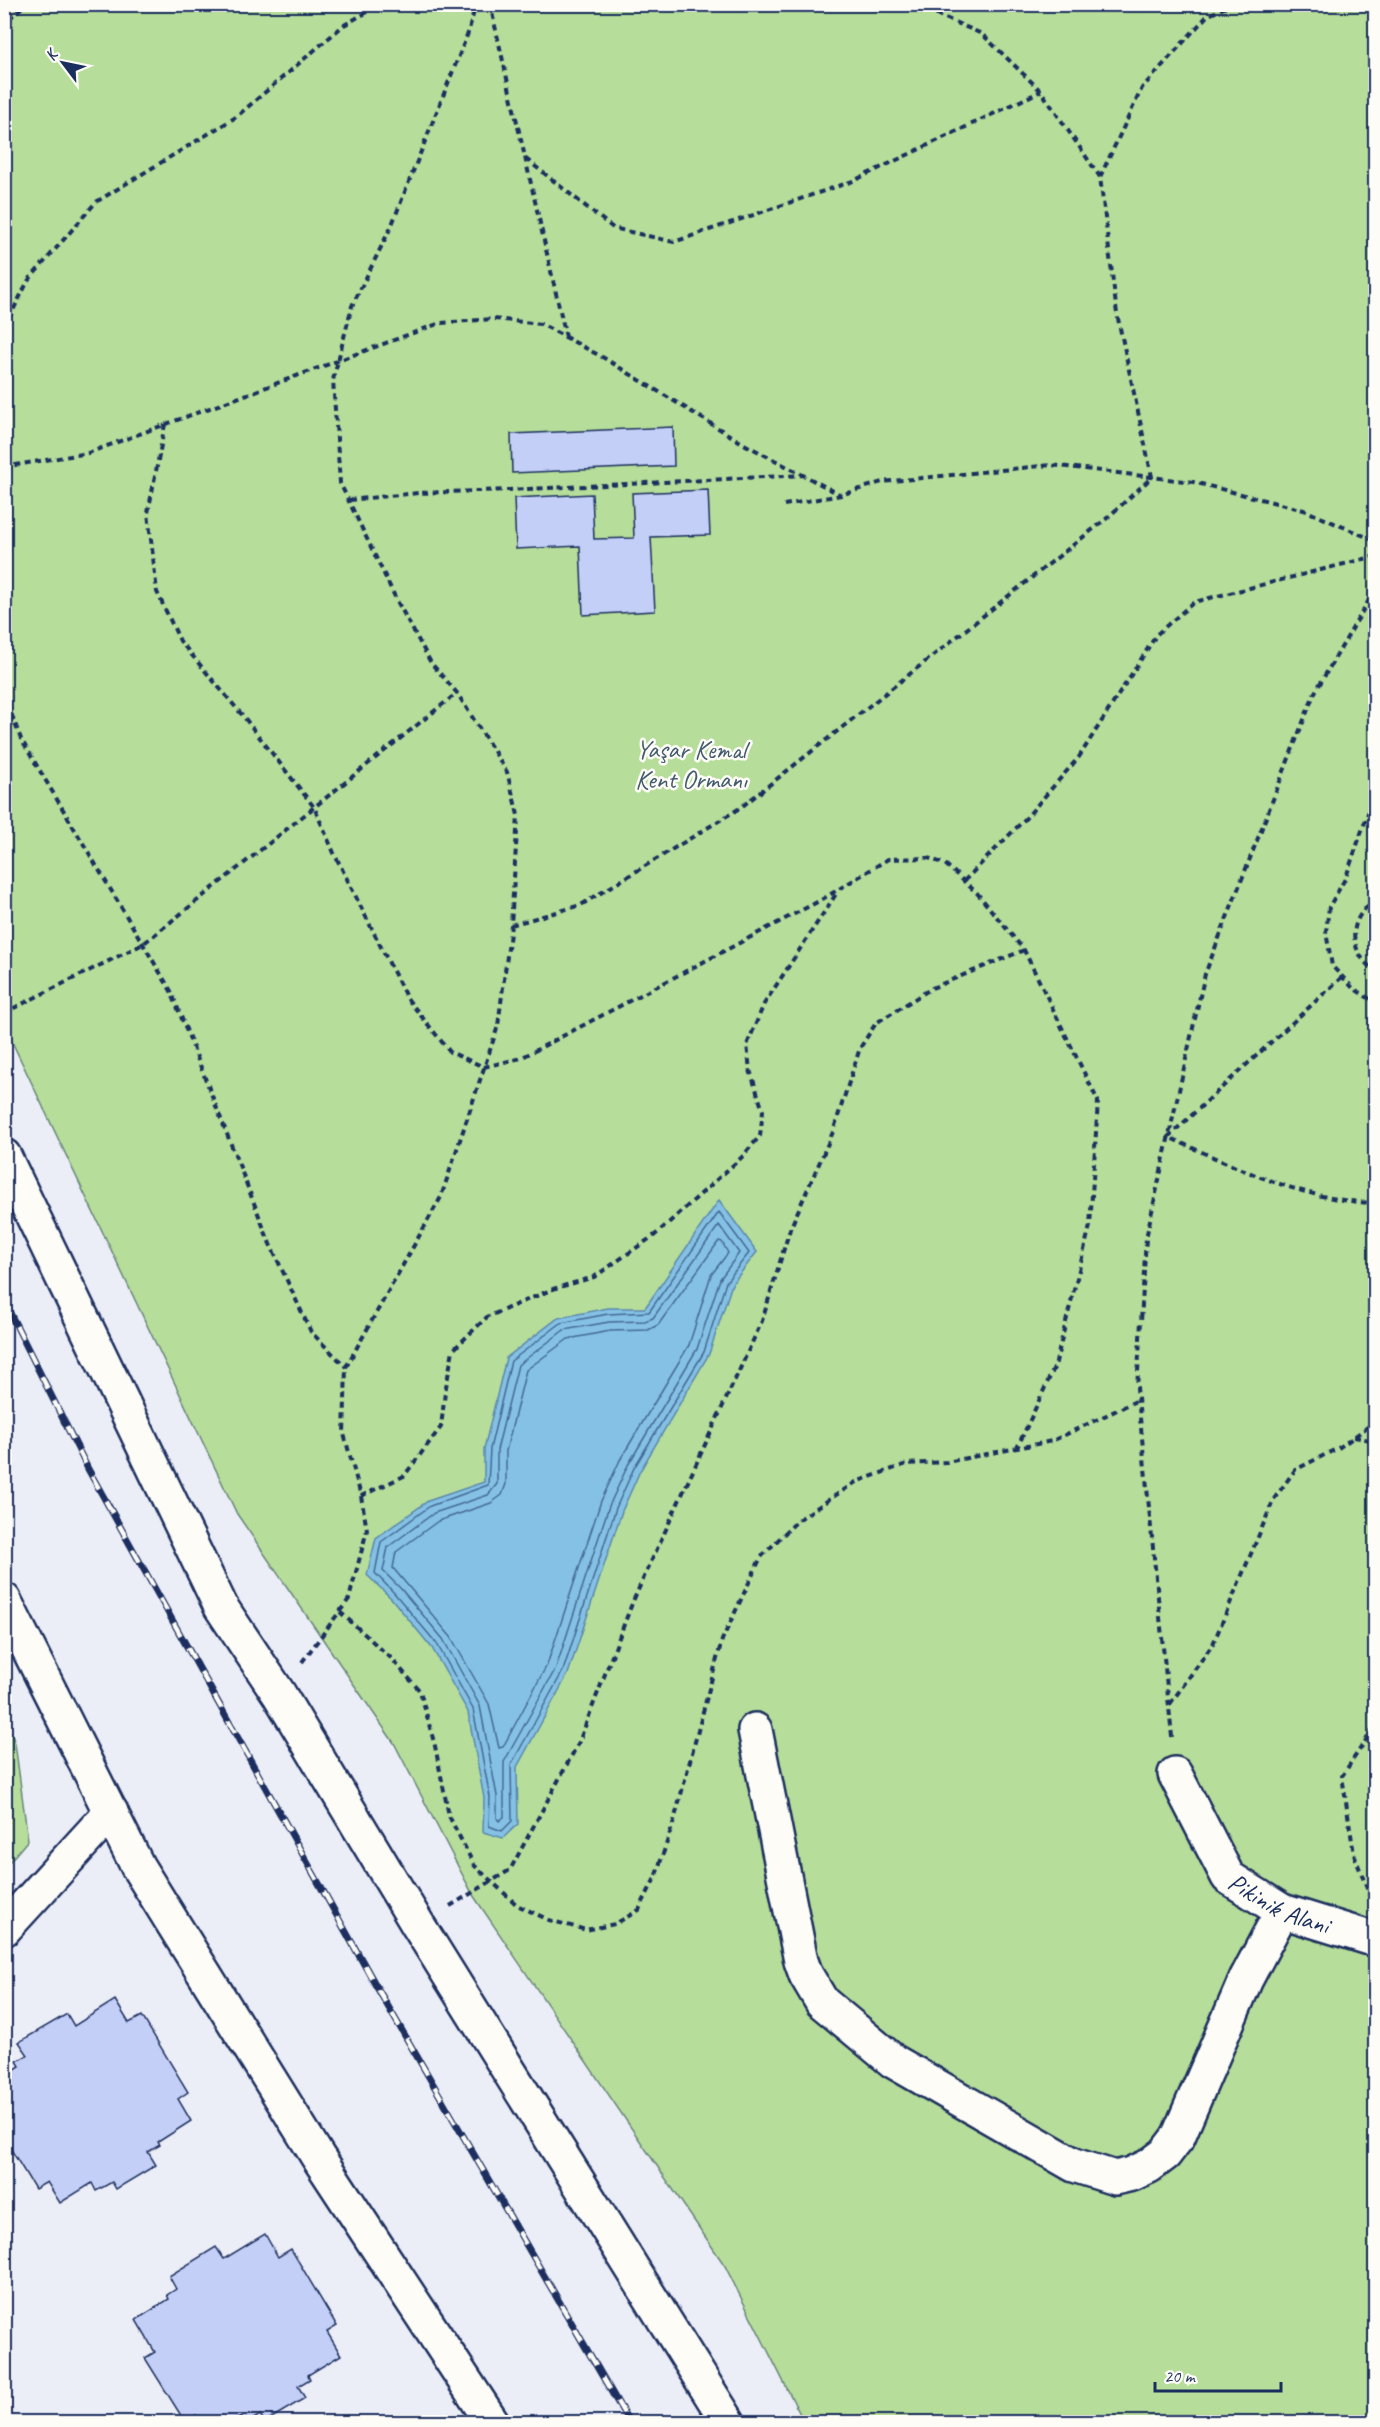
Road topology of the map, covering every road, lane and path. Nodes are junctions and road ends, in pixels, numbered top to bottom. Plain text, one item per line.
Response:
1 (27, 4) edge
2 (382, 4) edge
3 (476, 4) edge
4 (490, 4) edge
5 (894, 4) edge
6 (1232, 4) edge
7 (4, 28) edge
8 (1041, 91) junction
9 (526, 159) junction
10 (1100, 177) junction
11 (4, 328) edge
12 (566, 338) junction
13 (338, 360) junction
14 (165, 424) junction
15 (4, 467) edge
16 (803, 475) junction
17 (1152, 477) junction
18 (841, 495) junction
19 (349, 500) junction
20 (784, 505) dead end
21 (1376, 541) edge
22 (1376, 556) edge
23 (1376, 588) edge
24 (457, 693) junction
25 (4, 695) edge
26 (1376, 790) edge
27 (314, 807) junction
28 (963, 881) junction
29 (839, 889) junction
30 (1376, 900) edge
31 (511, 925) junction
32 (143, 944) junction
33 (1024, 950) junction
34 (1376, 972) edge
35 (1342, 977) junction
36 (1376, 1003) edge
37 (4, 1013) edge
38 (484, 1066) junction
39 (1168, 1137) junction
40 (4, 1156) edge
41 (1376, 1203) edge
42 (345, 1367) junction
43 (1138, 1400) junction
44 (1376, 1421) edge
45 (1353, 1437) junction
46 (1376, 1441) edge
47 (1017, 1448) junction
48 (361, 1496) junction
49 (4, 1600) edge
50 (340, 1612) junction
51 (279, 1694) junction
52 (1170, 1705) junction
53 (1376, 1725) edge
54 (755, 1730) dead end
55 (1175, 1774) joint
56 (111, 1812) junction
57 (490, 1881) junction
58 (1376, 1910) edge
59 (1282, 1911) junction
60 (418, 1925) junction
61 (4, 1929) edge
62 (1376, 1941) edge
63 (492, 2422) edge
64 (728, 2422) edge

1 - 7 path
2 - 11 path
3 - 13 path
4 - 9 path
5 - 8 path
6 - 10 path
8 - 9 path
8 - 10 path
9 - 12 path
10 - 17 path
12 - 13 path
12 - 16 path
13 - 14 path
13 - 19 path
14 - 15 path
14 - 27 path
16 - 18 path
16 - 19 path
17 - 18 path
17 - 21 path
17 - 31 path
18 - 20 path
19 - 24 path
22 - 28 path
23 - 39 path
24 - 27 path
24 - 31 path
25 - 32 path
26 - 35 path
27 - 32 path
27 - 38 path
28 - 29 path
28 - 33 path
29 - 38 path
29 - 48 path
30 - 34 path
31 - 38 path
32 - 37 path
32 - 42 path
33 - 47 path
33 - 57 path
35 - 36 path
35 - 39 path
38 - 42 path
39 - 41 path
39 - 43 path
40 - 51 street
42 - 48 path
43 - 47 path
43 - 52 path
44 - 45 path
45 - 46 path
45 - 52 path
47 - 57 path
48 - 50 path
49 - 56 street
50 - 51 path
50 - 57 path
51 - 60 street
52 - 55 path
53 - 58 path
54 - 59 street
55 - 59 street, Pikinik Alani
56 - 61 street
56 - 63 street
57 - 60 path
59 - 62 street, Pikinik Alani
60 - 64 street

